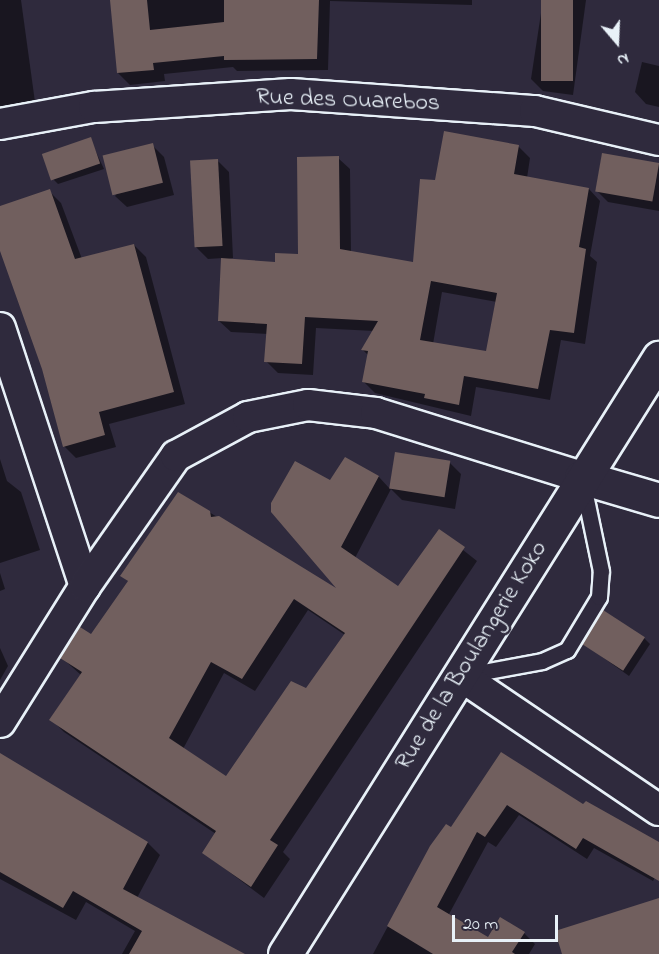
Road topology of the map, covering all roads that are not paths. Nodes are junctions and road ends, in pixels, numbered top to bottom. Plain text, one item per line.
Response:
1 (0, 124) edge
2 (659, 140) edge
3 (0, 328) edge
4 (659, 357) edge
5 (581, 477) junction
6 (659, 500) edge
7 (85, 586) junction
8 (461, 676) junction
9 (0, 722) edge
10 (659, 810) edge
11 (285, 954) edge

1 - 2 street, Rue des Ouarebos
3 - 7 street
4 - 5 street, Rue de la Boulangerie Koko
5 - 6 street
5 - 7 street
5 - 8 street, Rue de la Boulangerie Koko
5 - 8 lane
7 - 9 street
8 - 10 street
8 - 11 street, Rue de la Boulangerie Koko

